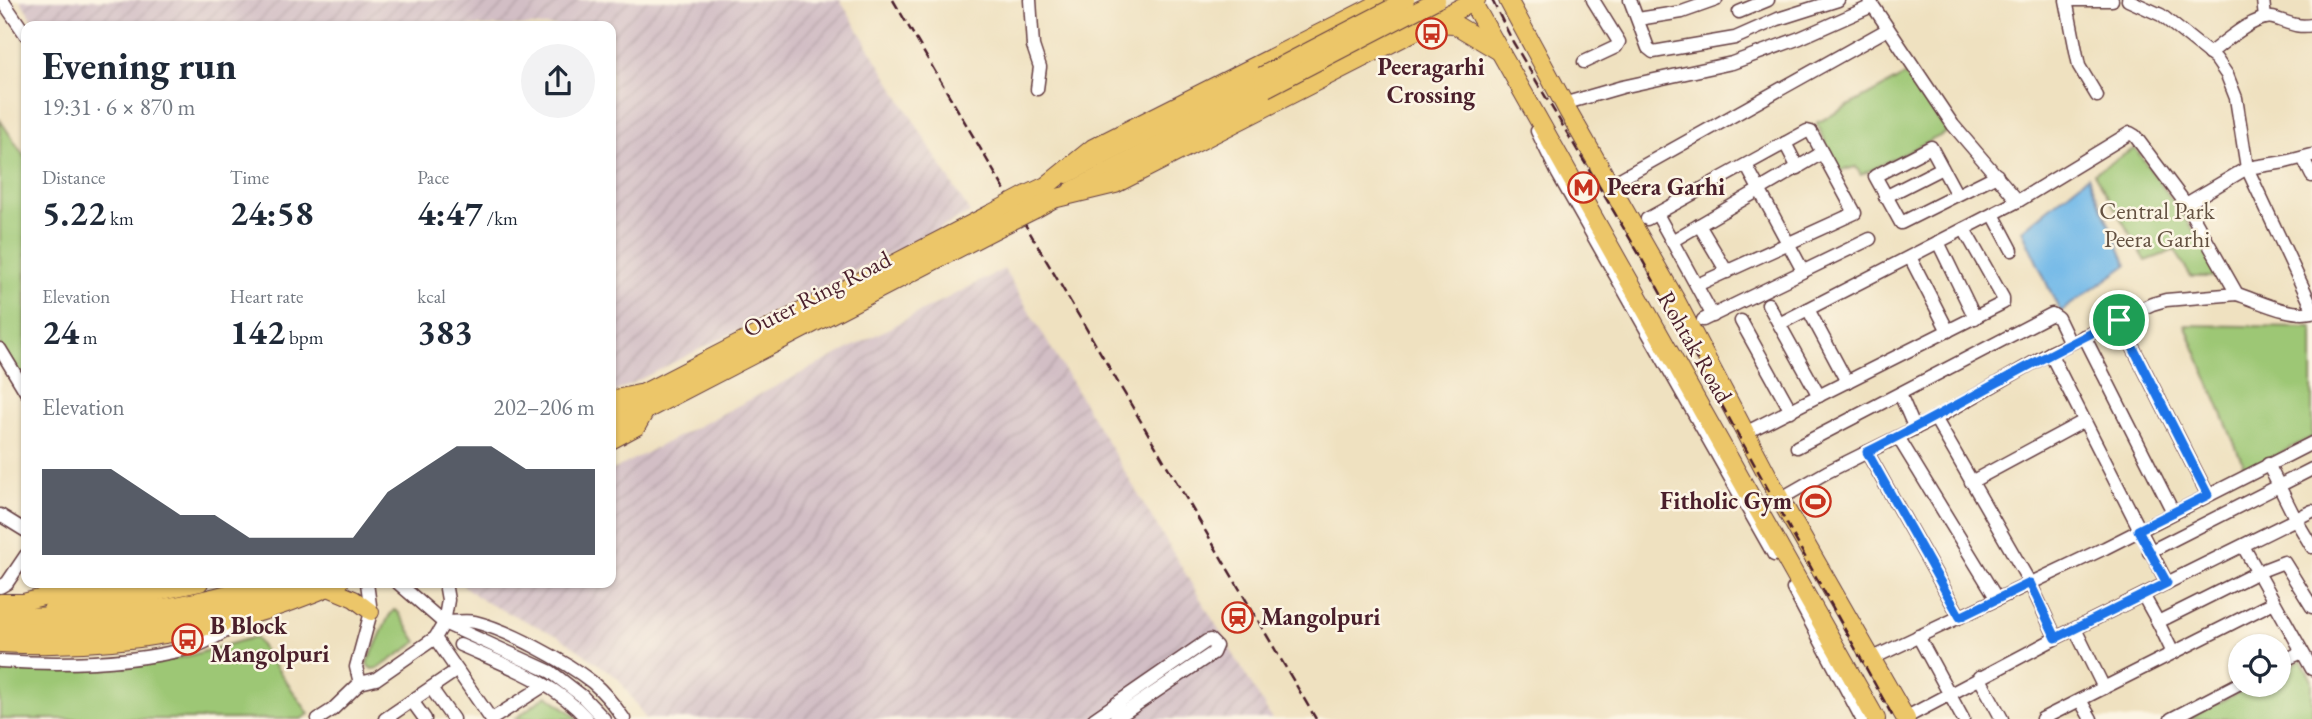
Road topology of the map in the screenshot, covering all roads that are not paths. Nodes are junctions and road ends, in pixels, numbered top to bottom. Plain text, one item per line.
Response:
1 (2, 0) edge
2 (1030, 0) edge
3 (1386, 0) edge
4 (1406, 0) edge
5 (1437, 0) edge
6 (1508, 0) edge
7 (1524, 0) edge
8 (1593, 0) edge
9 (1630, 0) edge
10 (1716, 0) edge
11 (1768, 0) edge
12 (1838, 0) edge
13 (2066, 0) edge
14 (2072, 0) edge
15 (2095, 0) edge
16 (2112, 0) edge
17 (2128, 0) edge
18 (2263, 0) edge
19 (1473, 1) edge
20 (1870, 3) edge
21 (1681, 6) edge
22 (1370, 9) junction
23 (1739, 12) dead end
24 (2265, 18) junction
25 (1639, 19) junction
26 (1430, 23) junction
27 (2312, 25) edge
28 (21, 28) edge
29 (1888, 29) junction
30 (1524, 31) junction
31 (1389, 45) junction
32 (1502, 53) junction
33 (2209, 54) junction
34 (1584, 62) dead end
35 (1264, 82) junction
36 (1037, 89) dead end
37 (2097, 96) dead end
38 (1563, 104) junction
39 (1532, 110) junction
40 (1785, 143) junction
41 (1822, 153) junction
42 (2307, 157) edge
43 (1746, 165) junction
44 (1942, 167) junction
45 (1798, 168) junction
46 (2247, 168) junction
47 (1997, 175) junction
48 (2312, 176) edge
49 (1611, 184) junction
50 (1759, 190) junction
51 (1049, 192) junction
52 (1957, 195) junction
53 (1885, 197) junction
54 (2018, 201) junction
55 (2186, 204) junction
56 (1993, 214) junction
57 (1699, 225) junction
58 (1964, 229) junction
59 (1870, 239) dead end
60 (1672, 241) junction
61 (1938, 242) junction
62 (1788, 243) junction
63 (2012, 250) dead end
64 (1910, 257) junction
65 (1803, 271) junction
66 (1727, 272) junction
67 (1697, 285) junction
68 (2237, 294) junction
69 (1768, 304) dead end
70 (2312, 307) edge
71 (1808, 309) junction
72 (2312, 312) edge
73 (1975, 317) junction
74 (2119, 320) junction
75 (1741, 321) dead end
76 (1779, 324) junction
77 (1948, 331) junction
78 (2084, 336) junction
79 (2070, 343) junction
80 (0, 351) edge
81 (2050, 353) junction
82 (1847, 382) junction
83 (21, 384) edge
84 (1900, 394) junction
85 (1819, 396) junction
86 (616, 399) edge
87 (645, 402) junction
88 (1791, 411) junction
89 (1935, 418) junction
90 (2084, 421) junction
91 (616, 422) edge
92 (1915, 429) junction
93 (1745, 433) junction
94 (1898, 437) junction
95 (2312, 443) edge
96 (1797, 447) dead end
97 (1867, 452) junction
98 (2268, 464) junction
99 (2312, 470) edge
100 (1971, 482) junction
101 (2279, 486) junction
102 (2208, 495) junction
103 (1780, 499) junction
104 (2312, 511) edge
105 (2173, 513) junction
106 (0, 515) edge
107 (2295, 520) junction
108 (21, 528) edge
109 (2138, 530) junction
110 (2243, 546) junction
111 (2312, 547) edge
112 (2149, 552) junction
113 (21, 562) edge
114 (2258, 572) junction
115 (2030, 583) junction
116 (2167, 583) junction
117 (0, 587) edge
118 (177, 588) edge
119 (245, 588) edge
120 (291, 588) edge
121 (326, 588) edge
122 (338, 588) edge
123 (368, 588) edge
124 (404, 588) edge
125 (446, 588) edge
126 (2143, 595) junction
127 (140, 596) junction
128 (1997, 599) junction
129 (0, 602) edge
130 (2274, 603) junction
131 (2312, 607) edge
132 (371, 612) junction
133 (255, 615) junction
134 (0, 616) edge
135 (29, 616) junction
136 (1960, 617) junction
137 (2158, 622) junction
138 (444, 623) junction
139 (48, 627) junction
140 (2075, 629) junction
141 (0, 632) edge
142 (1918, 636) junction
143 (435, 638) junction
144 (2056, 638) junction
145 (0, 644) edge
146 (19, 645) junction
147 (460, 645) dead end
148 (2301, 652) junction
149 (2173, 653) junction
150 (2291, 657) edge
151 (1873, 658) junction
152 (0, 660) edge
153 (2312, 669) edge
154 (457, 670) junction
155 (1979, 677) junction
156 (360, 683) junction
157 (545, 685) junction
158 (431, 688) junction
159 (2104, 688) junction
160 (2228, 689) edge
161 (1949, 694) junction
162 (2080, 700) junction
163 (412, 701) junction
164 (1111, 716) edge
165 (1910, 716) edge
166 (392, 717) edge
167 (318, 719) edge
168 (425, 719) edge
169 (453, 719) edge
170 (492, 719) edge
171 (587, 719) edge
172 (604, 719) edge
173 (624, 719) edge
174 (1862, 719) edge
175 (1876, 719) edge
176 (1963, 719) edge
177 (2002, 719) edge
178 (2042, 719) edge
179 (2091, 719) edge
180 (2171, 719) edge

1 - 28 street
2 - 36 street
3 - 22 highway, Outer Ring Road
4 - 35 main road, Outer Ring Road, bridge
5 - 35 main road, Outer Ring Road, bridge
6 - 30 highway, Rohtak Road
7 - 30 highway
8 - 34 street
9 - 25 street
10 - 21 street
11 - 23 street
12 - 25 street
13 - 37 street
14 - 15 street
15 - 16 street
17 - 33 street
18 - 24 street
19 - 26 highway, Outer Ring Road
19 - 32 highway, Rohtak Road
20 - 29 street
20 - 38 street
21 - 25 street
22 - 31 highway
22 - 51 highway, Outer Ring Road
24 - 27 street
24 - 33 street
26 - 31 highway, Outer Ring Road
26 - 32 highway
29 - 47 street
29 - 49 street
30 - 38 highway, Rohtak Road
31 - 51 highway, Outer Ring Road
32 - 39 highway, Rohtak Road
33 - 46 street
35 - 51 main road, Outer Ring Road
38 - 49 highway, Rohtak Road
39 - 174 street
39 - 175 highway, Rohtak Road
40 - 41 street
40 - 43 street
40 - 45 street
41 - 45 street
41 - 62 street
42 - 46 street
42 - 48 street
43 - 50 street
43 - 60 street
44 - 52 street
44 - 53 street
44 - 53 street
45 - 50 street
46 - 55 street
46 - 70 street
47 - 52 street
47 - 54 street
49 - 93 highway, Rohtak Road
50 - 57 street
50 - 62 street
51 - 87 highway, Outer Ring Road, bridge
52 - 53 street
54 - 55 street
54 - 56 street
55 - 68 street
56 - 58 street
56 - 63 street
57 - 60 street
57 - 66 street
58 - 61 street
58 - 73 street
59 - 65 street
60 - 67 street
61 - 64 street
61 - 73 street
62 - 65 street
62 - 66 street
64 - 71 street
64 - 77 street
65 - 67 street
66 - 67 street
68 - 72 street
68 - 74 street
69 - 76 street
71 - 76 street
71 - 82 street
73 - 77 street
74 - 78 street
74 - 102 street
75 - 88 street
76 - 85 street
77 - 82 street
78 - 79 street
78 - 105 street
79 - 81 street
79 - 84 street
80 - 83 street
81 - 89 street
81 - 90 street
82 - 85 street
84 - 92 street
84 - 96 street
85 - 88 street
86 - 87 main road
87 - 91 highway, Outer Ring Road
88 - 93 street
89 - 92 street
89 - 100 street
90 - 100 street
90 - 109 street
92 - 94 street
93 - 103 highway, Rohtak Road
94 - 97 street
94 - 128 street
95 - 98 street
97 - 103 street
97 - 136 street
98 - 101 street
98 - 102 street
99 - 101 street
100 - 115 street
101 - 107 street
101 - 112 street
102 - 105 street
103 - 151 highway, Rohtak Road
104 - 107 street
105 - 109 street
106 - 108 street
107 - 110 street
107 - 111 street
109 - 112 street
109 - 115 street
110 - 114 street
110 - 116 street
112 - 116 street
113 - 117 street
114 - 130 street
114 - 131 street
114 - 137 street
115 - 128 street
115 - 144 street
116 - 126 street
118 - 127 main road
119 - 139 highway
120 - 139 highway
121 - 133 main road
122 - 132 main road
123 - 132 street
124 - 138 street
125 - 138 street
126 - 137 street
126 - 140 street
127 - 129 main road
127 - 135 highway
128 - 136 street
130 - 148 street
130 - 149 street
132 - 156 street
133 - 146 main road
133 - 152 street
134 - 135 highway
135 - 139 highway
136 - 142 street
137 - 149 street
138 - 143 street
138 - 172 street
138 - 173 street
139 - 141 highway
139 - 146 highway
140 - 144 street
140 - 159 street
142 - 151 street
142 - 161 street
143 - 154 street
143 - 156 street
144 - 155 street
145 - 146 main road
147 - 157 street
148 - 150 street
148 - 153 street
149 - 159 street
151 - 165 highway, Rohtak Road
154 - 158 street
154 - 170 street
155 - 161 street
155 - 177 street
156 - 167 street
157 - 170 street
157 - 171 street
158 - 163 street
158 - 169 street
159 - 162 street
160 - 180 street
161 - 165 street
161 - 176 street
162 - 178 street
162 - 179 street
163 - 166 street
163 - 168 street
164 - 164 street

